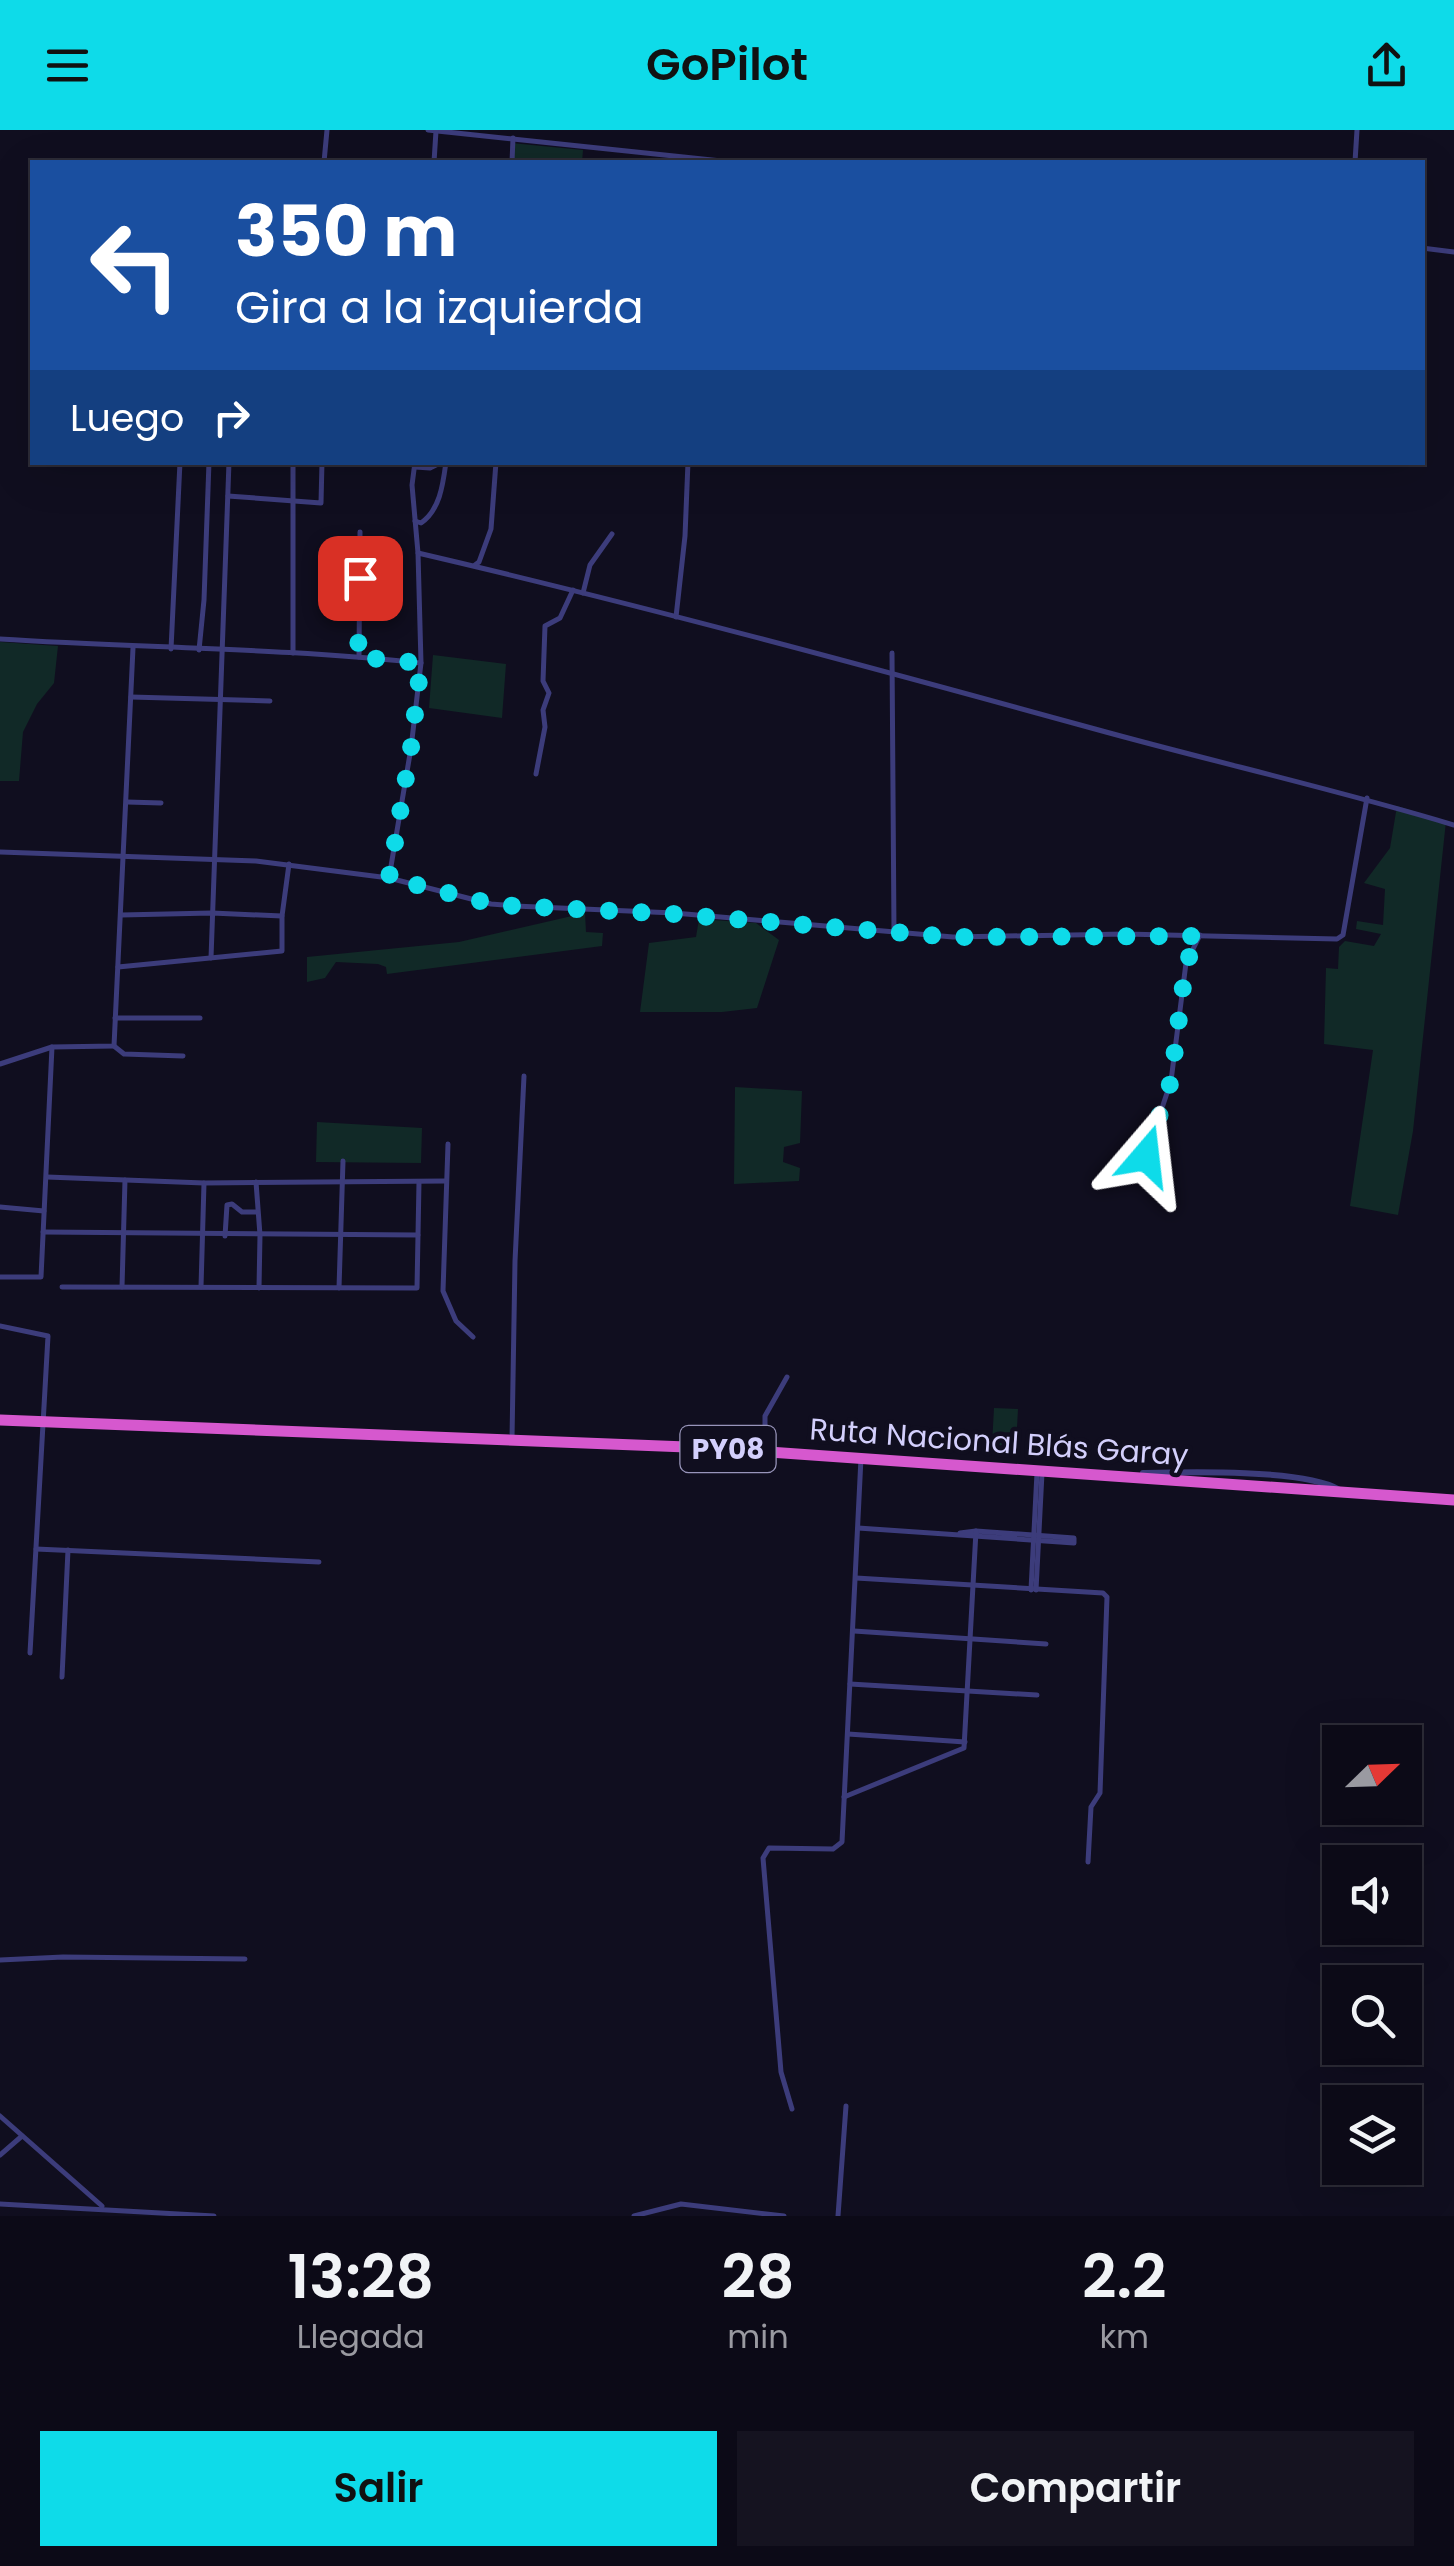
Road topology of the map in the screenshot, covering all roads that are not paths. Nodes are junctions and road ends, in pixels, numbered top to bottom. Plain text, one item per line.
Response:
1 (327, 130) edge
2 (428, 130) edge
3 (1357, 130) edge
4 (436, 131) edge
5 (513, 138) junction
6 (324, 160) edge
7 (434, 160) edge
8 (512, 160) edge
9 (699, 160) edge
10 (1355, 160) edge
11 (1425, 248) edge
12 (1454, 252) edge
13 (180, 465) edge
14 (209, 465) edge
15 (229, 465) edge
16 (293, 465) edge
17 (322, 465) edge
18 (415, 465) edge
19 (444, 465) edge
20 (496, 465) edge
21 (688, 465) edge
22 (228, 496) junction
23 (292, 502) junction
24 (415, 522) junction
25 (360, 532) dead end
26 (612, 534) dead end
27 (418, 553) junction
28 (473, 566) junction
29 (573, 590) junction
30 (583, 593) junction
31 (676, 618) junction
32 (0, 639) edge
33 (133, 648) junction
34 (171, 649) junction
35 (199, 650) junction
36 (221, 650) junction
37 (293, 652) junction
38 (892, 653) dead end
39 (358, 657) junction
40 (421, 663) junction
41 (891, 673) junction
42 (131, 697) junction
43 (219, 700) junction
44 (270, 701) dead end
45 (536, 774) dead end
46 (1366, 798) junction
47 (127, 802) junction
48 (160, 803) dead end
49 (1454, 826) edge
50 (0, 852) edge
51 (125, 856) junction
52 (213, 858) junction
53 (290, 864) junction
54 (389, 878) junction
55 (212, 913) junction
56 (121, 915) junction
57 (282, 916) junction
58 (894, 932) junction
59 (1200, 936) junction
60 (211, 958) junction
61 (118, 967) junction
62 (116, 1018) junction
63 (200, 1018) dead end
64 (114, 1046) junction
65 (52, 1047) junction
66 (184, 1056) dead end
67 (0, 1064) edge
68 (524, 1076) dead end
69 (448, 1144) dead end
70 (342, 1161) dead end
71 (1116, 1174) dead end
72 (47, 1177) junction
73 (124, 1180) junction
74 (446, 1180) junction
75 (342, 1181) junction
76 (256, 1182) junction
77 (419, 1182) junction
78 (204, 1183) junction
79 (0, 1206) edge
80 (44, 1212) junction
81 (257, 1212) junction
82 (43, 1232) junction
83 (124, 1233) junction
84 (202, 1235) junction
85 (260, 1235) junction
86 (341, 1235) junction
87 (418, 1235) junction
88 (226, 1236) junction
89 (0, 1277) edge
90 (62, 1287) dead end
91 (122, 1287) junction
92 (201, 1288) junction
93 (259, 1288) junction
94 (340, 1288) junction
95 (0, 1326) edge
96 (473, 1337) dead end
97 (788, 1377) dead end
98 (0, 1420) edge
99 (42, 1422) junction
100 (512, 1439) junction
101 (765, 1451) junction
102 (862, 1457) junction
103 (1039, 1470) junction
104 (1454, 1500) edge
105 (858, 1528) junction
106 (976, 1534) junction
107 (1036, 1538) junction
108 (36, 1549) junction
109 (68, 1550) junction
110 (320, 1562) dead end
111 (856, 1578) junction
112 (973, 1586) junction
113 (1033, 1590) junction
114 (853, 1630) junction
115 (970, 1638) junction
116 (1046, 1644) dead end
117 (30, 1654) dead end
118 (62, 1678) dead end
119 (850, 1684) junction
120 (968, 1691) junction
121 (1037, 1694) dead end
122 (848, 1734) junction
123 (965, 1742) junction
124 (844, 1797) junction
125 (1088, 1862) dead end
126 (245, 1959) dead end
127 (0, 1960) edge
128 (846, 2106) dead end
129 (792, 2110) dead end
130 (0, 2116) edge
131 (22, 2136) junction
132 (0, 2155) edge
133 (0, 2204) edge
134 (104, 2208) junction
135 (214, 2216) edge
136 (634, 2216) edge
137 (784, 2216) edge
138 (838, 2216) edge

1 - 6 street
2 - 4 street
3 - 10 street
4 - 5 street
4 - 7 street
5 - 8 street
5 - 9 street
11 - 12 street
13 - 34 street
14 - 35 street
15 - 22 street
16 - 23 street
17 - 23 street
18 - 24 street
19 - 24 street
20 - 28 street
21 - 31 street
22 - 23 street
22 - 36 street
23 - 37 street
24 - 27 street
25 - 39 street
26 - 30 street
27 - 28 street
27 - 40 street
28 - 29 street
29 - 30 street
29 - 45 street
30 - 31 street
31 - 41 street
32 - 33 street
33 - 34 street
33 - 42 street
34 - 35 street
35 - 36 street
36 - 37 street
36 - 43 street
37 - 39 street
38 - 41 street
39 - 40 street
40 - 54 street
41 - 46 street
41 - 58 street
42 - 43 street
42 - 47 street
43 - 44 street
43 - 52 street
46 - 49 street
46 - 59 street
47 - 48 street
47 - 51 street
50 - 51 street
51 - 52 street
51 - 56 street
52 - 53 street
52 - 55 street
53 - 54 street
53 - 57 street
54 - 58 street
55 - 56 street
55 - 57 street
55 - 60 street
56 - 61 street
57 - 60 street
58 - 59 street
59 - 71 street
60 - 61 street
61 - 62 street
62 - 63 street
62 - 64 street
64 - 65 street
64 - 66 street
65 - 67 street
65 - 72 street
68 - 100 street
69 - 74 street
70 - 75 street
72 - 73 street
72 - 80 street
73 - 78 street
73 - 83 street
74 - 77 street
74 - 96 street
75 - 76 street
75 - 77 street
75 - 86 street
76 - 78 street
76 - 81 street
77 - 87 street
78 - 84 street
79 - 80 street
80 - 82 street
81 - 85 street
81 - 88 street
82 - 83 street
82 - 89 street
83 - 84 street
83 - 91 street
84 - 88 street
84 - 92 street
85 - 86 street
85 - 88 street
85 - 93 street
86 - 87 street
86 - 94 street
87 - 94 street
90 - 91 street
91 - 92 street
92 - 93 street
93 - 94 street
95 - 99 street
97 - 101 street
98 - 99 highway, Ruta Nacional Blás Garay / PY08
99 - 100 highway, Ruta Nacional Blás Garay / PY08
99 - 108 street
100 - 101 highway, Ruta Nacional Blás Garay / PY08
101 - 102 highway, Ruta Nacional Blás Garay / PY08
102 - 103 highway, Ruta Nacional Blás Garay / PY08
102 - 105 street
103 - 104 highway, Ruta Nacional Blás Garay / PY08
103 - 107 street
105 - 106 street
105 - 111 street
106 - 107 street
106 - 112 street
107 - 107 street
107 - 113 street
108 - 109 street
108 - 117 street
109 - 110 street
109 - 118 street
111 - 112 street
111 - 114 street
112 - 113 street
112 - 115 street
113 - 125 street
114 - 115 street
114 - 119 street
115 - 116 street
115 - 120 street
119 - 120 street
119 - 122 street
120 - 121 street
120 - 123 street
122 - 123 street
122 - 124 street
123 - 124 street
124 - 129 street
126 - 127 street
128 - 138 street
130 - 131 street
131 - 132 street
131 - 134 street
133 - 134 street
134 - 135 street
136 - 137 street

